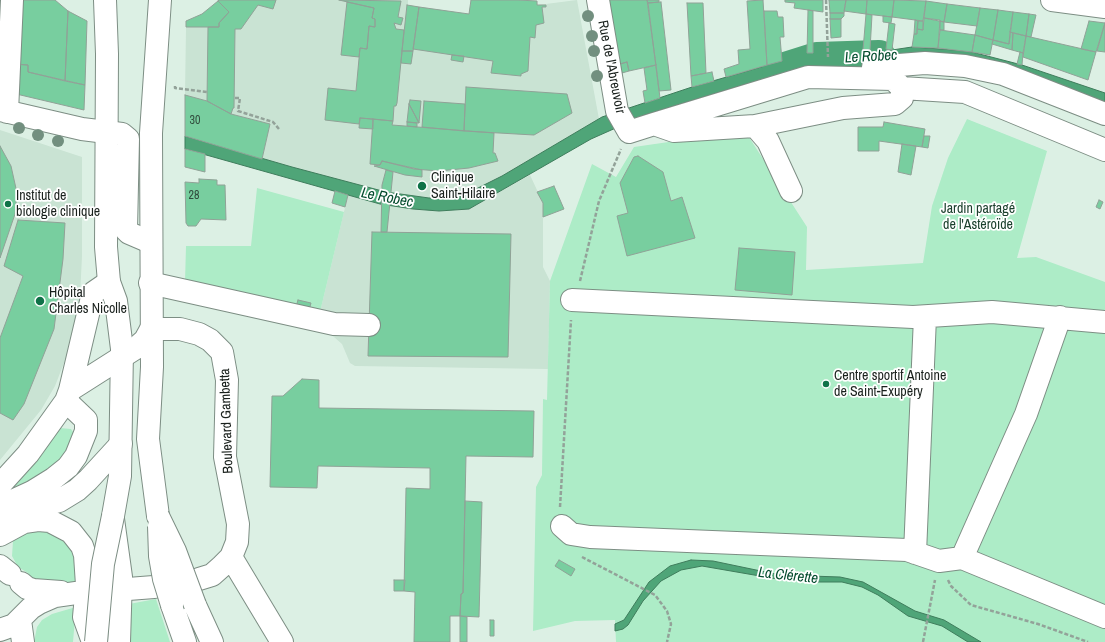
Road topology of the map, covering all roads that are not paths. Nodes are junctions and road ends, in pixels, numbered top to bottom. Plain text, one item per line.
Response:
1 (12, 0) edge
2 (105, 0) edge
3 (160, 0) edge
4 (598, 0) edge
5 (1052, 0) edge
6 (1105, 7) edge
7 (822, 77) junction
8 (902, 88) junction
9 (4, 111) edge
10 (1105, 114) edge
11 (654, 124) junction
12 (755, 126) junction
13 (106, 131) junction
14 (1105, 150) edge
15 (791, 192) dead end
16 (150, 242) junction
17 (109, 282) junction
18 (150, 283) junction
19 (572, 300) road end
20 (926, 317) junction
21 (1060, 317) junction
22 (1105, 322) edge
23 (369, 325) dead end
24 (151, 329) junction
25 (122, 358) junction
26 (68, 396) junction
27 (121, 444) junction
28 (0, 486) edge
29 (0, 504) edge
30 (113, 516) junction
31 (158, 516) junction
32 (0, 523) edge
33 (562, 526) road end
34 (0, 535) edge
35 (915, 553) junction
36 (231, 557) junction
37 (962, 558) junction
38 (8, 574) edge
39 (199, 579) dead end
40 (154, 587) dead end
41 (128, 589) dead end
42 (22, 617) junction
43 (1105, 617) edge
44 (0, 630) edge
45 (0, 636) edge
46 (6, 642) edge
47 (23, 642) edge
48 (93, 642) edge
49 (96, 642) edge
50 (119, 642) edge
51 (185, 642) edge
52 (212, 642) edge
53 (282, 642) edge

1 - 9 main road
2 - 13 main road
3 - 16 main road
4 - 11 main road, Rue de l'Abreuvoir
5 - 6 main road
7 - 8 main road
7 - 10 main road
7 - 11 main road
8 - 12 main road
8 - 14 main road
9 - 13 main road
11 - 12 main road
12 - 15 main road
13 - 16 main road
13 - 17 main road
16 - 18 main road
17 - 25 main road
17 - 26 main road
18 - 23 main road
18 - 24 main road
19 - 20 main road
20 - 21 main road
20 - 35 main road
21 - 22 main road
21 - 37 main road
24 - 25 main road
24 - 31 main road
24 - 36 main road, Boulevard Gambetta
25 - 26 main road
25 - 27 main road
26 - 28 main road
26 - 29 main road
27 - 30 main road
27 - 32 main road
30 - 49 main road, bridge
30 - 50 main road
31 - 51 main road, bridge
31 - 52 main road, bridge
33 - 35 main road
34 - 48 main road
35 - 37 main road
36 - 39 main road, Boulevard Gambetta
36 - 53 main road
37 - 43 main road
38 - 42 main road
38 - 42 main road
40 - 41 main road
42 - 44 main road
42 - 47 main road
45 - 46 main road

